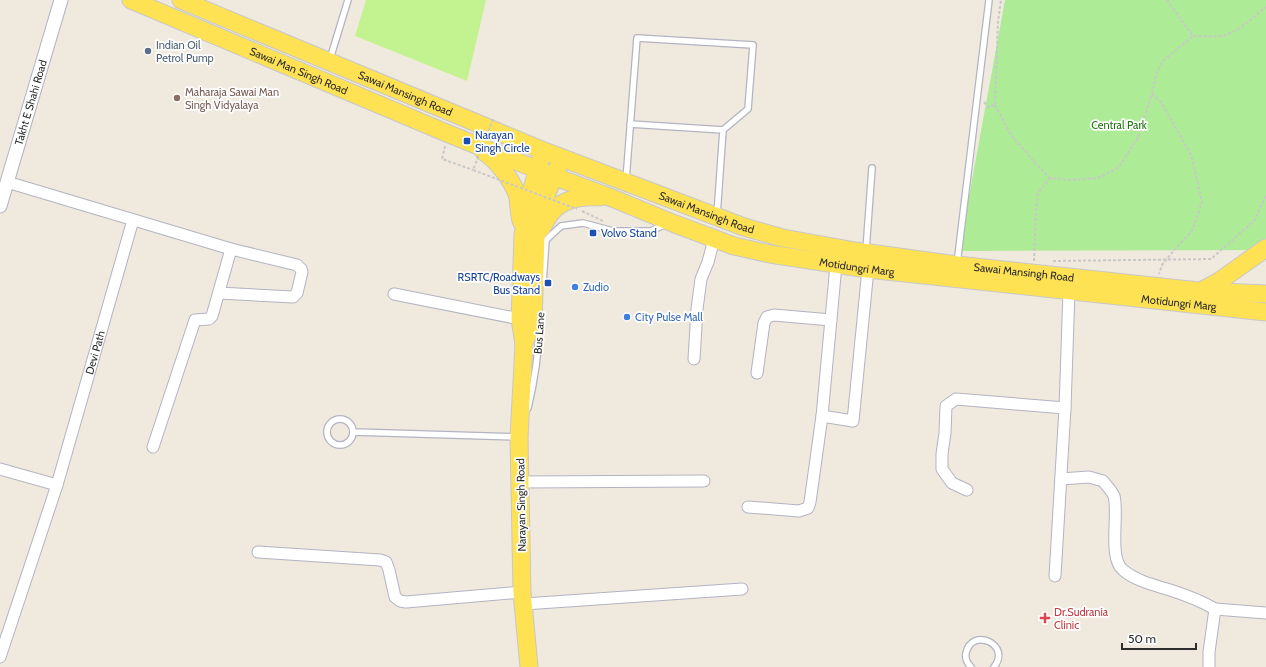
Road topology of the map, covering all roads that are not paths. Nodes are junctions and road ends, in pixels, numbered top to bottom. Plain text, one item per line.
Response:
1 (61, 0) edge
2 (131, 0) edge
3 (181, 0) edge
4 (348, 0) edge
5 (989, 0) edge
6 (329, 61) junction
7 (630, 124) junction
8 (723, 130) junction
9 (467, 141) junction
10 (544, 151) junction
11 (563, 158) junction
12 (872, 168) dead end
13 (537, 169) junction
14 (553, 176) junction
15 (626, 182) junction
16 (3, 194) edge
17 (612, 198) junction
18 (717, 217) junction
19 (133, 220) junction
20 (670, 222) junction
21 (530, 236) junction
22 (714, 239) junction
23 (1266, 248) edge
24 (231, 249) junction
25 (866, 252) junction
26 (836, 265) junction
27 (957, 265) junction
28 (868, 270) junction
29 (1069, 291) junction
30 (1199, 291) junction
31 (219, 293) junction
32 (542, 293) dead end
33 (394, 294) dead end
34 (1266, 294) edge
35 (1266, 312) edge
36 (541, 314) dead end
37 (520, 319) junction
38 (831, 320) junction
39 (524, 344) junction
40 (694, 359) dead end
41 (757, 373) dead end
42 (1065, 408) junction
43 (822, 416) junction
44 (354, 432) junction
45 (520, 437) junction
46 (153, 447) dead end
47 (0, 469) edge
48 (1061, 479) junction
49 (704, 481) dead end
50 (520, 482) junction
51 (57, 485) junction
52 (967, 490) dead end
53 (748, 507) dead end
54 (258, 552) dead end
55 (1055, 576) dead end
56 (742, 589) dead end
57 (523, 598) junction
58 (1216, 609) junction
59 (1266, 613) edge
60 (527, 644) junction
61 (0, 658) edge
62 (515, 667) edge
63 (529, 667) edge
64 (971, 667) edge
65 (994, 667) edge
66 (1208, 667) edge

1 - 16 street, Takht E Shahi Road
2 - 9 main road, Sawai Man Singh Road
3 - 6 main road, Sawai Mansingh Road
4 - 6 lane
5 - 27 lane
6 - 10 main road, Sawai Mansingh Road
7 - 8 lane
7 - 8 lane
7 - 15 lane
8 - 18 lane
9 - 13 main road, Motidungri Marg
9 - 21 main road
10 - 11 main road, Sawai Mansingh Road
10 - 13 main road
11 - 14 main road
11 - 15 main road, Sawai Mansingh Road
12 - 25 lane
13 - 14 main road, Motidungri Marg
13 - 21 main road
14 - 17 main road, Motidungri Marg
14 - 21 main road
15 - 18 main road, Sawai Mansingh Road
16 - 19 street
17 - 20 main road, Motidungri Marg
17 - 21 main road
18 - 25 main road, Sawai Mansingh Road
19 - 24 street
19 - 51 street, Devi Path
20 - 22 main road, Motidungri Marg
20 - 32 lane
21 - 37 main road
21 - 39 main road
22 - 26 main road, Motidungri Marg
22 - 40 street
23 - 30 main road
24 - 31 street
24 - 31 street
25 - 27 main road, Sawai Mansingh Road
26 - 28 main road, Motidungri Marg
26 - 38 street
27 - 30 main road, Sawai Mansingh Road
28 - 29 main road, Motidungri Marg
28 - 43 street
29 - 35 main road, Motidungri Marg
29 - 42 street
30 - 34 main road, Sawai Mansingh Road
31 - 46 street
33 - 37 street
36 - 45 lane, Bus Lane
37 - 39 main road
38 - 41 street
38 - 43 street
39 - 45 main road, Narayan Singh Road
42 - 48 street
42 - 52 street
43 - 53 street
44 - 44 lane
44 - 45 lane
45 - 50 main road, Narayan Singh Road
47 - 51 street
48 - 55 street
48 - 58 street
49 - 50 street
50 - 57 main road, Narayan Singh Road
51 - 61 street, Devi Path
54 - 57 street
56 - 57 street
57 - 60 main road, Narayan Singh Road
58 - 59 street
58 - 66 street
60 - 62 main road
60 - 63 main road, Narayan Singh Road
64 - 65 lane

